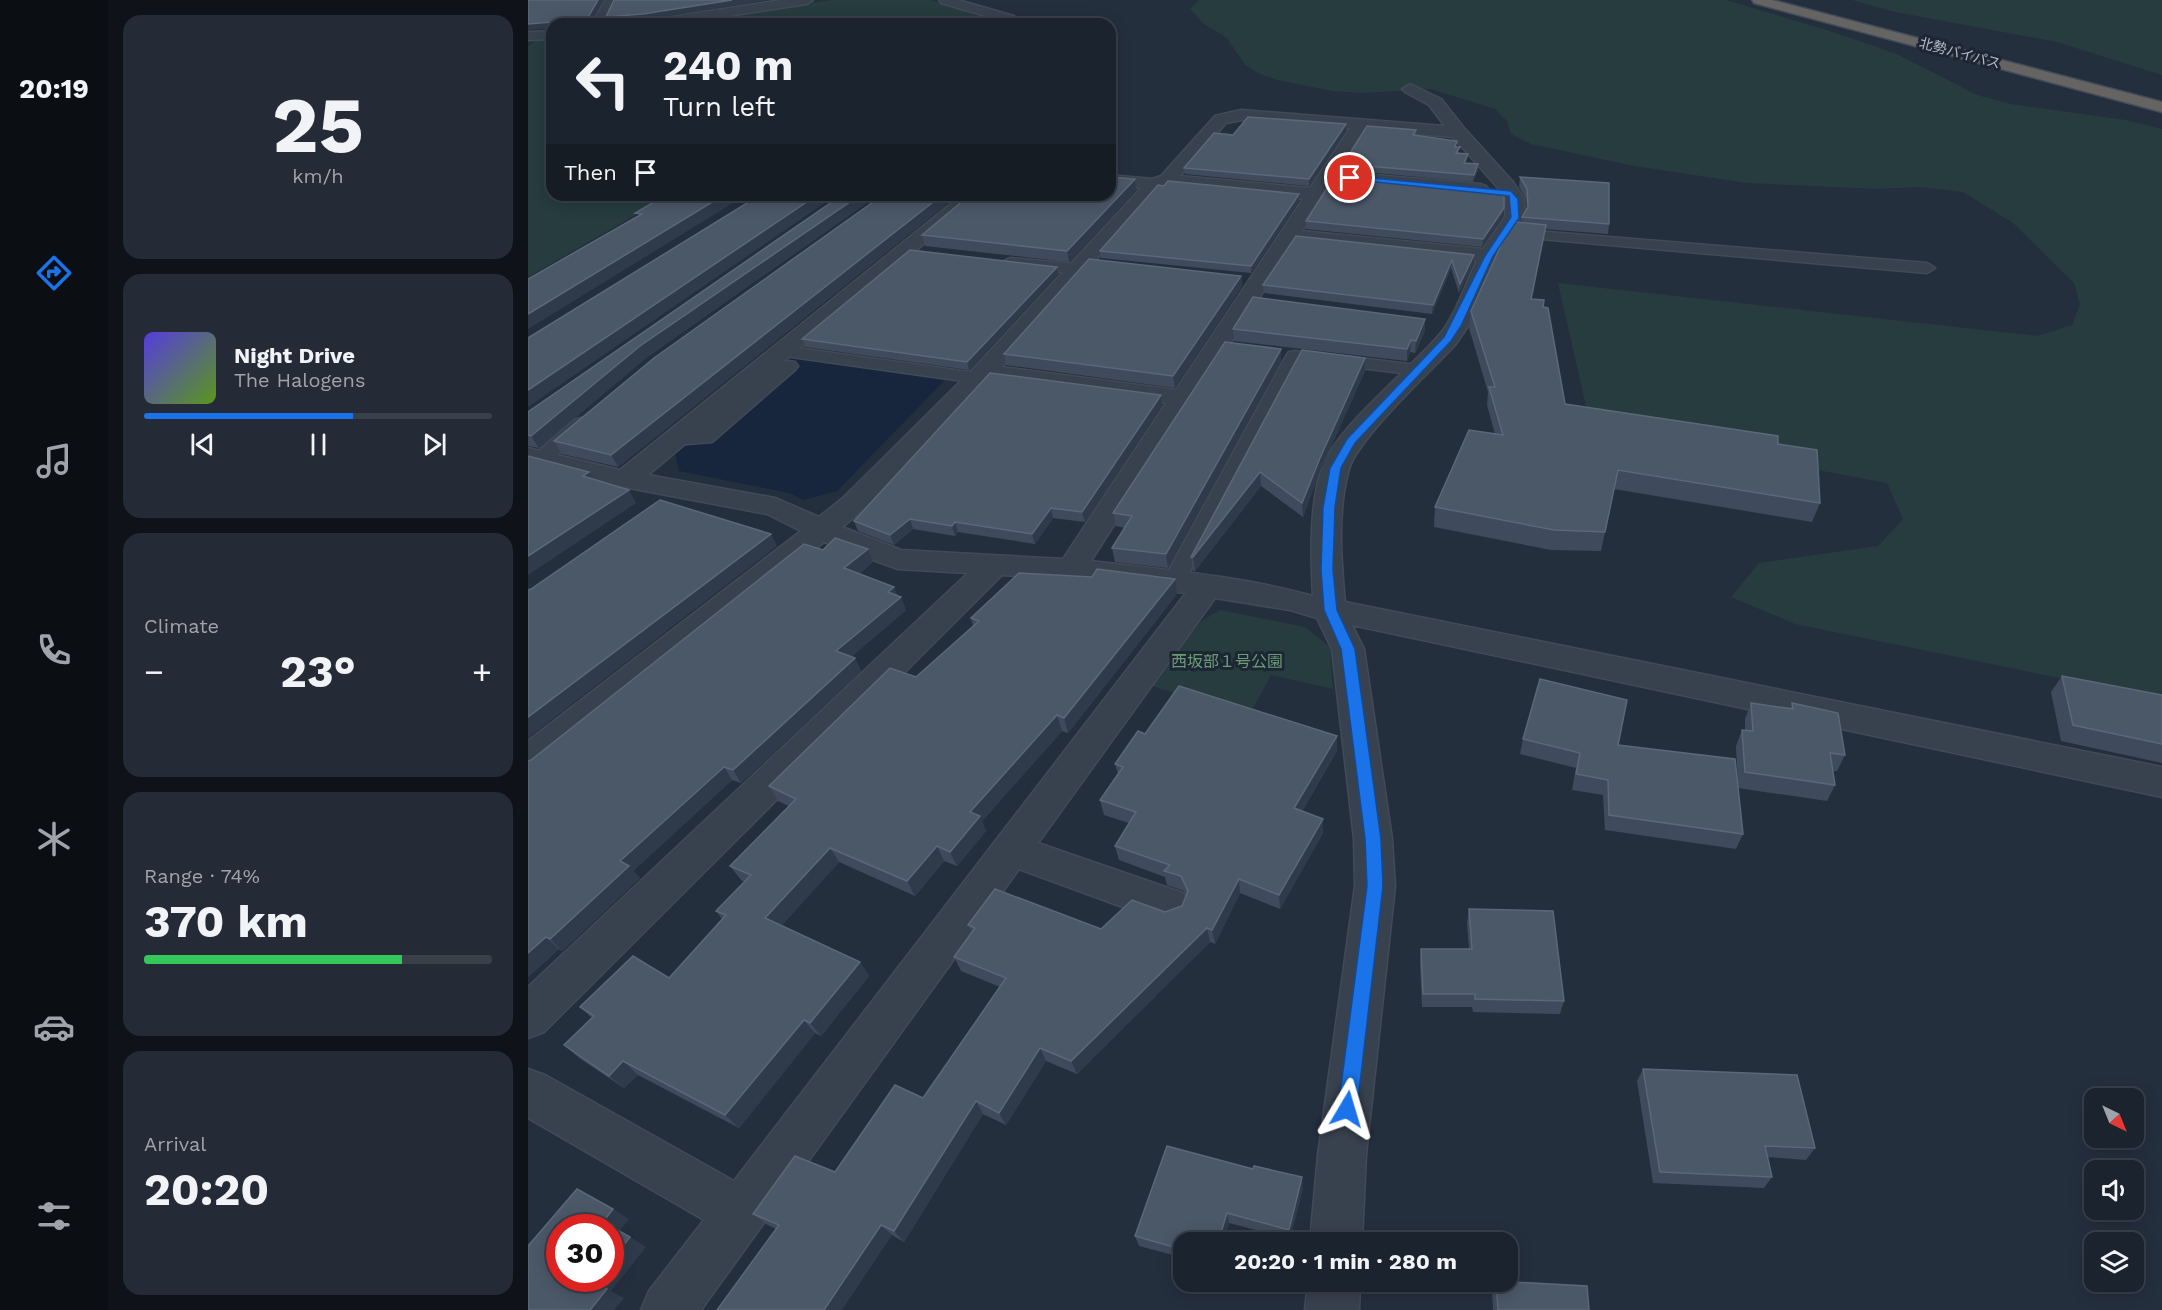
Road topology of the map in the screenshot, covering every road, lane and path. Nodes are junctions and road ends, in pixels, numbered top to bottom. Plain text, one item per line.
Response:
1 (611, 0) edge
2 (719, 0) edge
3 (807, 0) edge
4 (945, 0) edge
5 (1758, 0) edge
6 (716, 14) junction
7 (602, 18) edge
8 (689, 18) edge
9 (1006, 18) edge
10 (546, 35) edge
11 (528, 36) edge
12 (1410, 88) dead end
13 (2162, 107) edge
14 (1360, 126) junction
15 (1458, 132) junction
16 (1116, 180) edge
17 (1159, 182) junction
18 (1320, 185) junction
19 (1511, 194) junction
20 (966, 201) edge
21 (1505, 232) junction
22 (1287, 235) junction
23 (906, 250) junction
24 (929, 253) edge
25 (1489, 256) junction
26 (997, 260) edge
27 (1088, 265) junction
28 (1927, 268) dead end
29 (1250, 287) junction
30 (1269, 303) edge
31 (1433, 323) dead end
32 (1456, 326) junction
33 (1273, 353) edge
34 (1306, 357) junction
35 (786, 359) junction
36 (1418, 370) junction
37 (981, 375) junction
38 (1183, 398) junction
39 (592, 415) edge
40 (538, 464) edge
41 (626, 479) junction
42 (679, 489) junction
43 (651, 508) edge
44 (822, 528) junction
45 (995, 564) junction
46 (1071, 569) junction
47 (1191, 583) junction
48 (1330, 610) junction
49 (528, 761) edge
50 (2162, 782) edge
51 (1012, 850) junction
52 (1169, 906) dead end
53 (528, 1017) edge
54 (528, 1092) edge
55 (741, 1212) junction
56 (1337, 1232) edge
57 (1333, 1292) edge
58 (668, 1310) edge
59 (1332, 1310) edge

1 - 7 street
2 - 6 street
3 - 6 street
4 - 9 street
5 - 13 highway, 北勢バイパス
6 - 8 street
10 - 11 street
12 - 15 street
14 - 15 street
14 - 17 street
14 - 18 street
15 - 19 street
16 - 17 street
17 - 18 street
17 - 27 street
18 - 19 street
18 - 22 street
19 - 21 street
20 - 23 street
21 - 25 street
21 - 28 lane
22 - 25 street
22 - 29 street
23 - 24 lane
23 - 35 street
25 - 32 street
26 - 27 lane
27 - 37 street
29 - 30 street
29 - 38 street
31 - 32 street
32 - 36 street
33 - 34 lane
34 - 36 lane
34 - 47 lane
35 - 37 lane
35 - 41 street
36 - 48 street
37 - 38 street
37 - 44 street
38 - 46 street
39 - 40 lane
40 - 41 street
41 - 42 street
42 - 43 street
42 - 44 street
44 - 45 street
44 - 49 street
45 - 46 street
45 - 53 street
46 - 47 street
47 - 48 street
47 - 51 street
48 - 50 street
48 - 56 street
51 - 52 street
51 - 55 street
54 - 55 street
55 - 58 street
57 - 59 street

